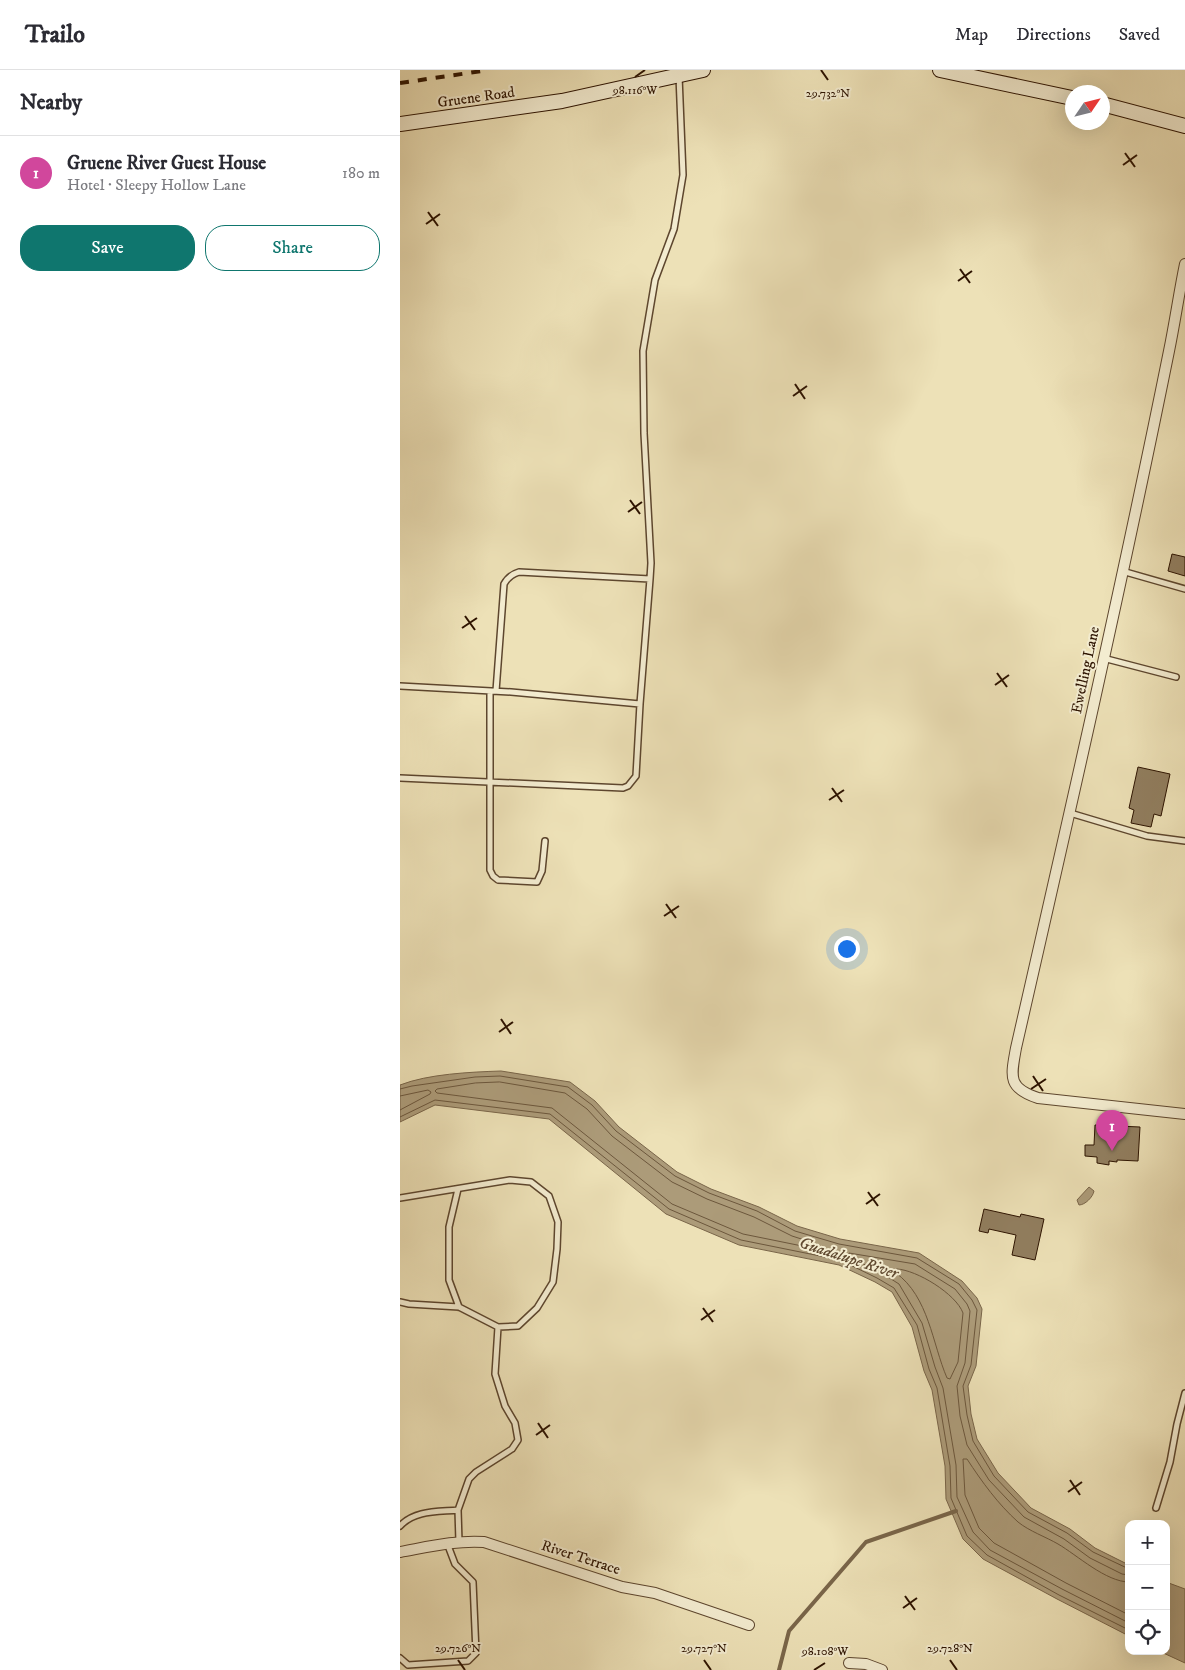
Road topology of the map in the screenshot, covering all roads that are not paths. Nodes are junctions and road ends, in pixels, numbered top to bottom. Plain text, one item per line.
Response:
1 (703, 70) edge
2 (940, 70) edge
3 (679, 75) junction
4 (983, 75) edge
5 (1065, 96) edge
6 (1110, 106) edge
7 (400, 124) edge
8 (1185, 126) edge
9 (1185, 264) edge
10 (1122, 571) junction
11 (650, 579) junction
12 (1185, 589) edge
13 (1103, 658) junction
14 (1176, 677) dead end
15 (400, 686) edge
16 (493, 691) junction
17 (640, 704) junction
18 (400, 778) edge
19 (490, 781) junction
20 (1070, 813) junction
21 (545, 841) dead end
22 (1185, 841) edge
23 (1185, 1114) edge
24 (458, 1188) junction
25 (400, 1198) edge
26 (400, 1302) edge
27 (459, 1307) junction
28 (498, 1326) junction
29 (1185, 1393) edge
30 (1156, 1508) dead end
31 (458, 1510) junction
32 (400, 1526) edge
33 (460, 1542) junction
34 (447, 1544) junction
35 (400, 1552) edge
36 (750, 1625) dead end
37 (400, 1658) edge
38 (849, 1663) dead end
39 (882, 1670) edge

1 - 3 street, Gruene Road
2 - 4 street
3 - 7 street, Gruene Road
3 - 11 lane
4 - 5 street
6 - 8 street
9 - 10 street, Ewelling Lane
10 - 12 lane
10 - 13 street, Ewelling Lane
11 - 16 lane
11 - 17 lane
13 - 14 lane
13 - 20 street, Ewelling Lane
15 - 16 lane
16 - 17 lane
16 - 19 lane
17 - 19 lane
18 - 19 lane
19 - 21 lane
20 - 22 lane
20 - 23 street, Ewelling Lane
24 - 25 lane
24 - 27 lane
24 - 28 lane
26 - 27 lane
27 - 28 lane
28 - 31 lane
29 - 30 lane
31 - 32 lane
31 - 33 lane
33 - 34 street, River Terrace
33 - 36 street, River Terrace
34 - 35 street, River Terrace
34 - 37 lane
38 - 39 street

